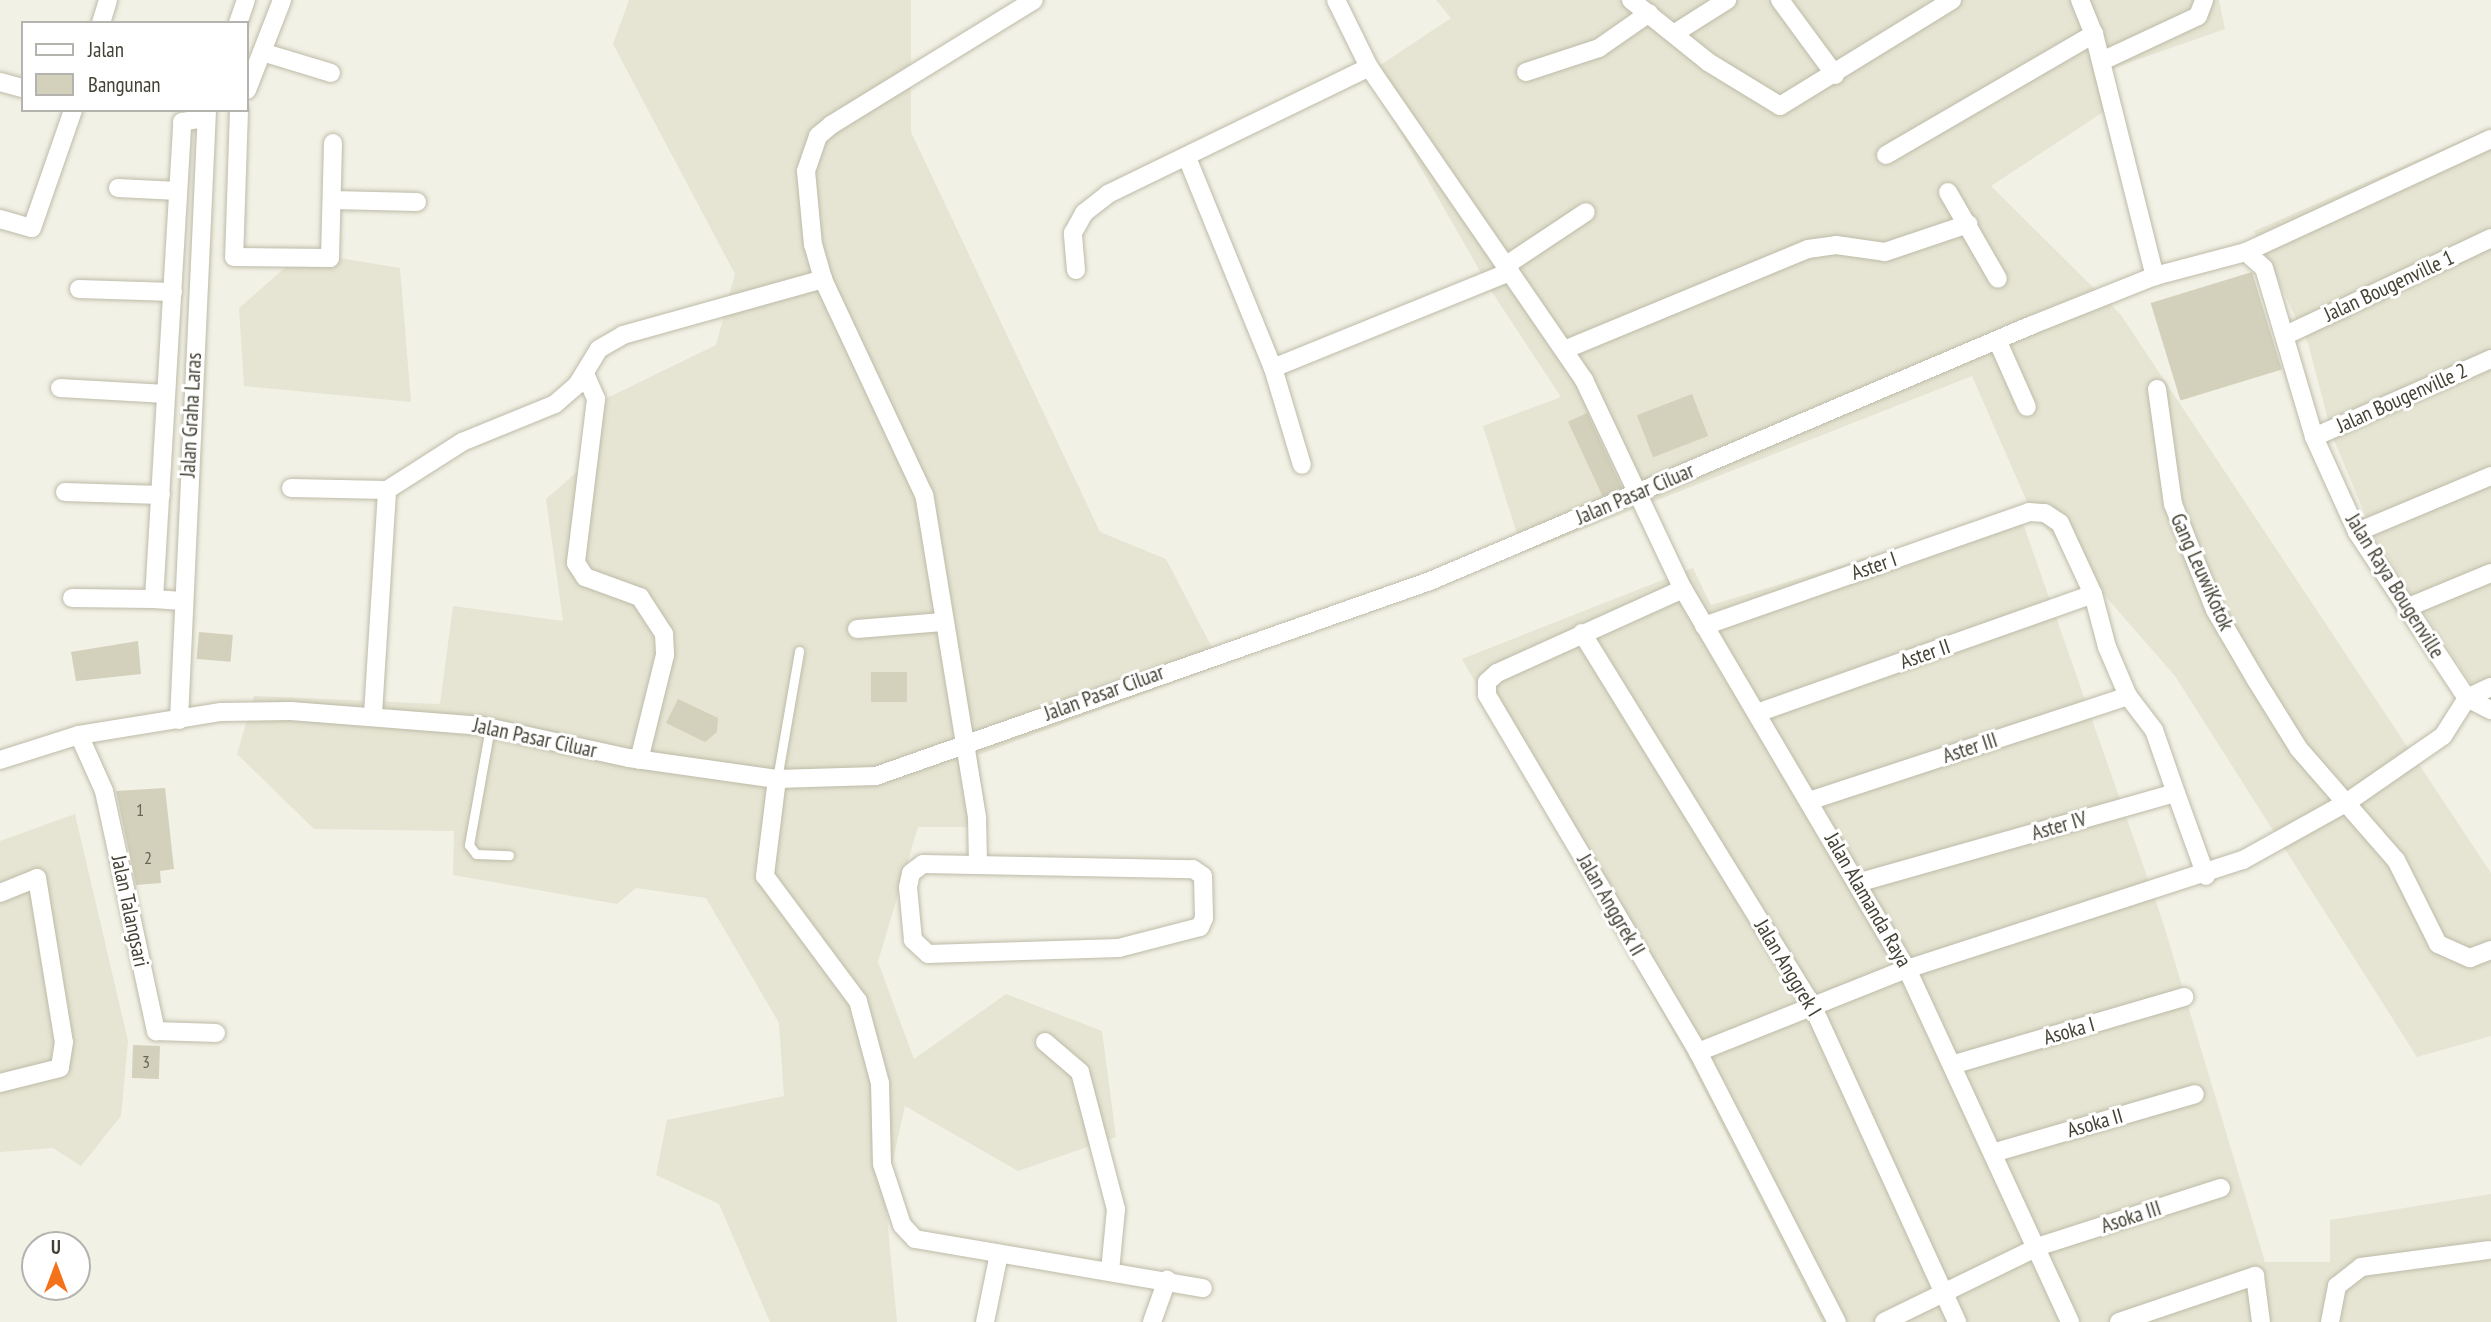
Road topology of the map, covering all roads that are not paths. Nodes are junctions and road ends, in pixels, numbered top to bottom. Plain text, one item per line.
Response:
1 (108, 0) edge
2 (246, 0) edge
3 (282, 0) edge
4 (1034, 0) edge
5 (1336, 0) edge
6 (1631, 0) edge
7 (1727, 0) edge
8 (1780, 0) edge
9 (1952, 0) edge
10 (2080, 0) edge
11 (2204, 0) edge
12 (1649, 13) junction
13 (102, 21) edge
14 (239, 21) edge
15 (1675, 33) junction
16 (2094, 34) junction
17 (261, 52) junction
18 (2102, 61) junction
19 (1369, 67) junction
20 (1526, 72) dead end
21 (331, 73) dead end
22 (1835, 75) junction
23 (0, 82) edge
24 (21, 87) edge
25 (248, 87) edge
26 (72, 112) edge
27 (239, 112) edge
28 (205, 114) edge
29 (2491, 139) edge
30 (333, 143) dead end
31 (1886, 155) dead end
32 (1188, 160) junction
33 (118, 188) dead end
34 (178, 191) junction
35 (1948, 192) dead end
36 (331, 200) junction
37 (417, 202) dead end
38 (1586, 212) dead end
39 (0, 219) edge
40 (1968, 224) junction
41 (2491, 238) edge
42 (2246, 251) junction
43 (1508, 269) junction
44 (1076, 270) dead end
45 (2155, 276) junction
46 (823, 279) junction
47 (1998, 279) dead end
48 (79, 289) dead end
49 (173, 292) junction
50 (2286, 335) junction
51 (1998, 342) junction
52 (1564, 350) junction
53 (2491, 359) edge
54 (1273, 368) junction
55 (585, 374) junction
56 (60, 388) dead end
57 (2157, 389) dead end
58 (166, 394) junction
59 (2026, 407) dead end
60 (2314, 437) junction
61 (1302, 465) dead end
62 (2491, 476) edge
63 (292, 488) dead end
64 (387, 490) junction
65 (65, 492) dead end
66 (1638, 492) junction
67 (161, 495) junction
68 (2357, 532) junction
69 (2491, 573) edge
70 (1683, 589) junction
71 (2093, 594) junction
72 (72, 598) dead end
73 (154, 599) junction
74 (182, 601) junction
75 (2406, 608) junction
76 (943, 622) junction
77 (1704, 626) junction
78 (857, 629) dead end
79 (1582, 633) junction
80 (799, 651) dead end
81 (2491, 687) edge
82 (2128, 696) junction
83 (2467, 698) junction
84 (2491, 710) edge
85 (1757, 713) junction
86 (373, 714) junction
87 (179, 720) junction
88 (490, 727) junction
89 (79, 735) junction
90 (961, 744) junction
91 (0, 760) edge
92 (639, 760) junction
93 (777, 779) junction
94 (2176, 793) junction
95 (1812, 800) junction
96 (2349, 801) junction
97 (509, 855) dead end
98 (978, 863) junction
99 (2206, 876) junction
100 (1857, 883) junction
101 (0, 893) edge
102 (2491, 950) edge
103 (1908, 968) junction
104 (2183, 997) dead end
105 (1812, 1005) junction
106 (216, 1034) dead end
107 (1045, 1042) dead end
108 (1698, 1052) junction
109 (1955, 1064) junction
110 (0, 1083) edge
111 (2195, 1094) dead end
112 (1996, 1152) junction
113 (2221, 1188) dead end
114 (2040, 1246) junction
115 (2488, 1250) dead end
116 (999, 1254) junction
117 (1110, 1271) junction
118 (1167, 1280) junction
119 (1203, 1288) dead end
120 (1945, 1292) junction
121 (985, 1322) edge
122 (1152, 1322) edge
123 (1838, 1322) edge
124 (1884, 1322) edge
125 (1957, 1322) edge
126 (2070, 1322) edge
127 (2119, 1322) edge
128 (2261, 1322) edge
129 (2330, 1322) edge

1 - 13 street
2 - 14 street
3 - 17 street
4 - 46 street
5 - 19 street, Jalan Alamanda Raya
6 - 12 street
7 - 15 street
8 - 22 street
9 - 22 street
10 - 16 street
11 - 18 street
12 - 15 street
12 - 20 street
15 - 22 street
16 - 18 street
16 - 31 street
17 - 21 street
17 - 25 street
18 - 45 street
19 - 32 street
19 - 43 street, Jalan Alamanda Raya
23 - 24 street
26 - 39 street
27 - 36 street
28 - 34 street
28 - 74 street, Jalan Graha Laras
29 - 42 street, Jalan Pasar Ciluar
30 - 36 street
32 - 44 street
32 - 54 street
33 - 34 street
34 - 49 street
35 - 40 street
36 - 37 street
38 - 43 street
40 - 47 street
40 - 52 street
41 - 50 street, Jalan Bougenville 1
42 - 45 street, Jalan Pasar Ciluar
42 - 50 street, Jalan Raya Bougenville
43 - 52 street, Jalan Alamanda Raya
43 - 54 street
45 - 51 street, Jalan Pasar Ciluar
46 - 55 street
46 - 76 street
48 - 49 street
49 - 58 street
50 - 60 street, Jalan Raya Bougenville
51 - 59 street
51 - 66 street, Jalan Pasar Ciluar
52 - 66 street, Jalan Alamanda Raya
53 - 60 street, Jalan Bougenville 2
54 - 61 street
55 - 64 street
55 - 92 street
56 - 58 street
57 - 96 street, Gang LeuwiKotok
58 - 67 street
60 - 68 street, Jalan Raya Bougenville
62 - 68 street
63 - 64 street
64 - 86 street
65 - 67 street
66 - 70 street, Jalan Alamanda Raya
66 - 90 street, Jalan Pasar Ciluar
67 - 73 street
68 - 75 street, Jalan Raya Bougenville
69 - 75 street
70 - 77 street, Jalan Alamanda Raya
70 - 79 street, Jalan Anggrek II
71 - 77 street, Aster I
71 - 82 street
71 - 85 street, Aster II
72 - 73 street
73 - 74 street
74 - 87 street, Jalan Graha Laras
75 - 83 street, Jalan Raya Bougenville
76 - 78 street
76 - 90 street
77 - 85 street, Jalan Alamanda Raya
79 - 105 street, Jalan Anggrek I
79 - 108 street, Jalan Anggrek II
80 - 93 lane
81 - 83 street
82 - 94 street
82 - 95 street, Aster III
83 - 84 street, Jalan Raya Bougenville
83 - 96 street
85 - 95 street, Jalan Alamanda Raya
86 - 87 street, Jalan Pasar Ciluar
86 - 88 street, Jalan Pasar Ciluar
87 - 89 street, Jalan Pasar Ciluar
88 - 92 street, Jalan Pasar Ciluar
88 - 97 lane
89 - 91 street, Jalan Pasar Ciluar
89 - 106 street, Jalan Talangsari
90 - 93 street, Jalan Pasar Ciluar
90 - 98 street
92 - 93 street, Jalan Pasar Ciluar
93 - 116 street
94 - 99 street
94 - 100 street, Aster IV
95 - 100 street, Jalan Alamanda Raya
96 - 99 street
96 - 102 street, Gang LeuwiKotok
98 - 98 street
99 - 103 street
100 - 103 street, Jalan Alamanda Raya
101 - 110 street
103 - 105 street
103 - 109 street, Jalan Alamanda Raya
104 - 109 street, Asoka I
105 - 108 street
105 - 120 street, Jalan Anggrek I
107 - 117 street
108 - 123 street, Jalan Anggrek II
109 - 112 street, Jalan Alamanda Raya
111 - 112 street, Asoka II
112 - 114 street, Jalan Alamanda Raya
113 - 114 street, Asoka III
114 - 120 street, Asoka III
114 - 126 street, Jalan Alamanda Raya
115 - 129 street
116 - 117 street
116 - 121 street
117 - 118 street
118 - 119 street
118 - 122 street
120 - 124 street, Asoka III
120 - 125 street, Jalan Anggrek I
127 - 128 street

